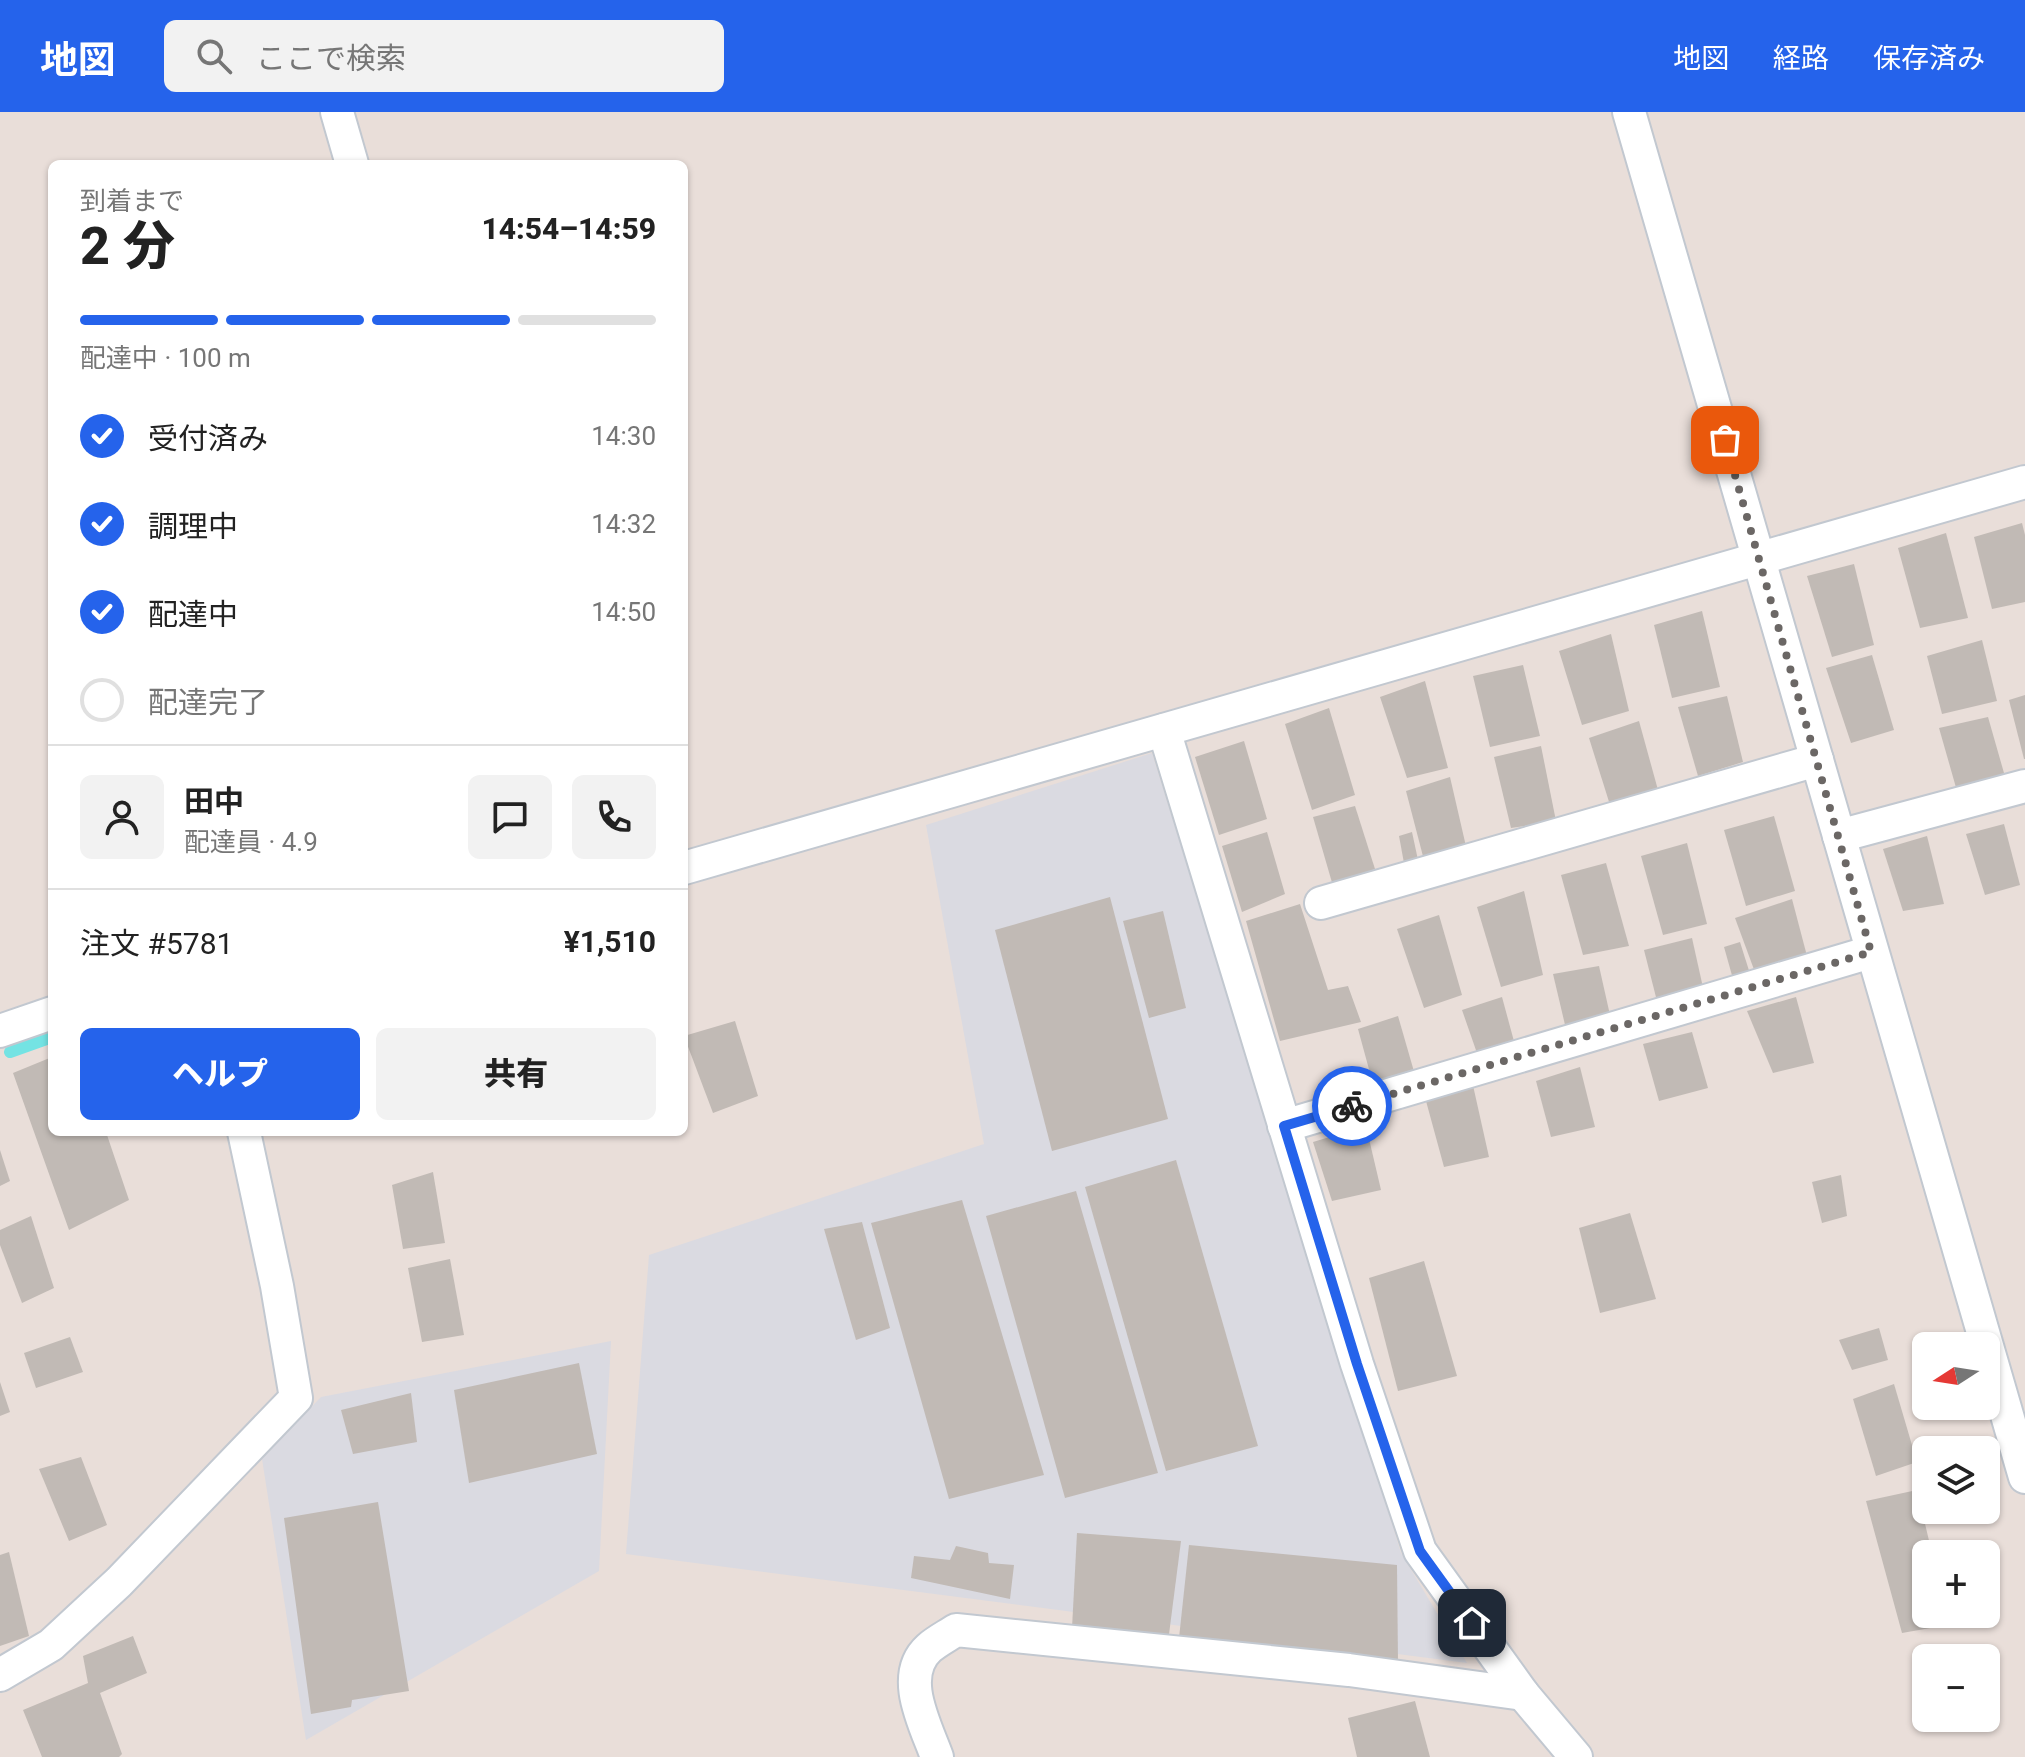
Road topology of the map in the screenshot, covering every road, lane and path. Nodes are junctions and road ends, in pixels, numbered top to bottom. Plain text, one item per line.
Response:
1 (337, 112) edge
2 (1629, 112) edge
3 (351, 160) edge
4 (2025, 482) edge
5 (1759, 560) junction
6 (1164, 730) junction
7 (1817, 760) junction
8 (2025, 786) edge
9 (1839, 836) junction
10 (688, 867) edge
11 (1321, 903) dead end
12 (1871, 952) junction
13 (48, 1014) edge
14 (0, 1031) edge
15 (1284, 1126) junction
16 (245, 1136) edge
17 (2025, 1477) edge
18 (0, 1675) edge
19 (1523, 1694) junction
20 (937, 1757) edge
21 (1576, 1757) edge

1 - 3 street
2 - 5 street
4 - 5 street
5 - 6 street
5 - 7 street
6 - 10 street
6 - 15 street
7 - 9 street
7 - 11 street
8 - 9 street
9 - 12 street
12 - 15 street
12 - 17 street
13 - 14 street
15 - 19 street
16 - 18 street
19 - 20 street
19 - 21 street

